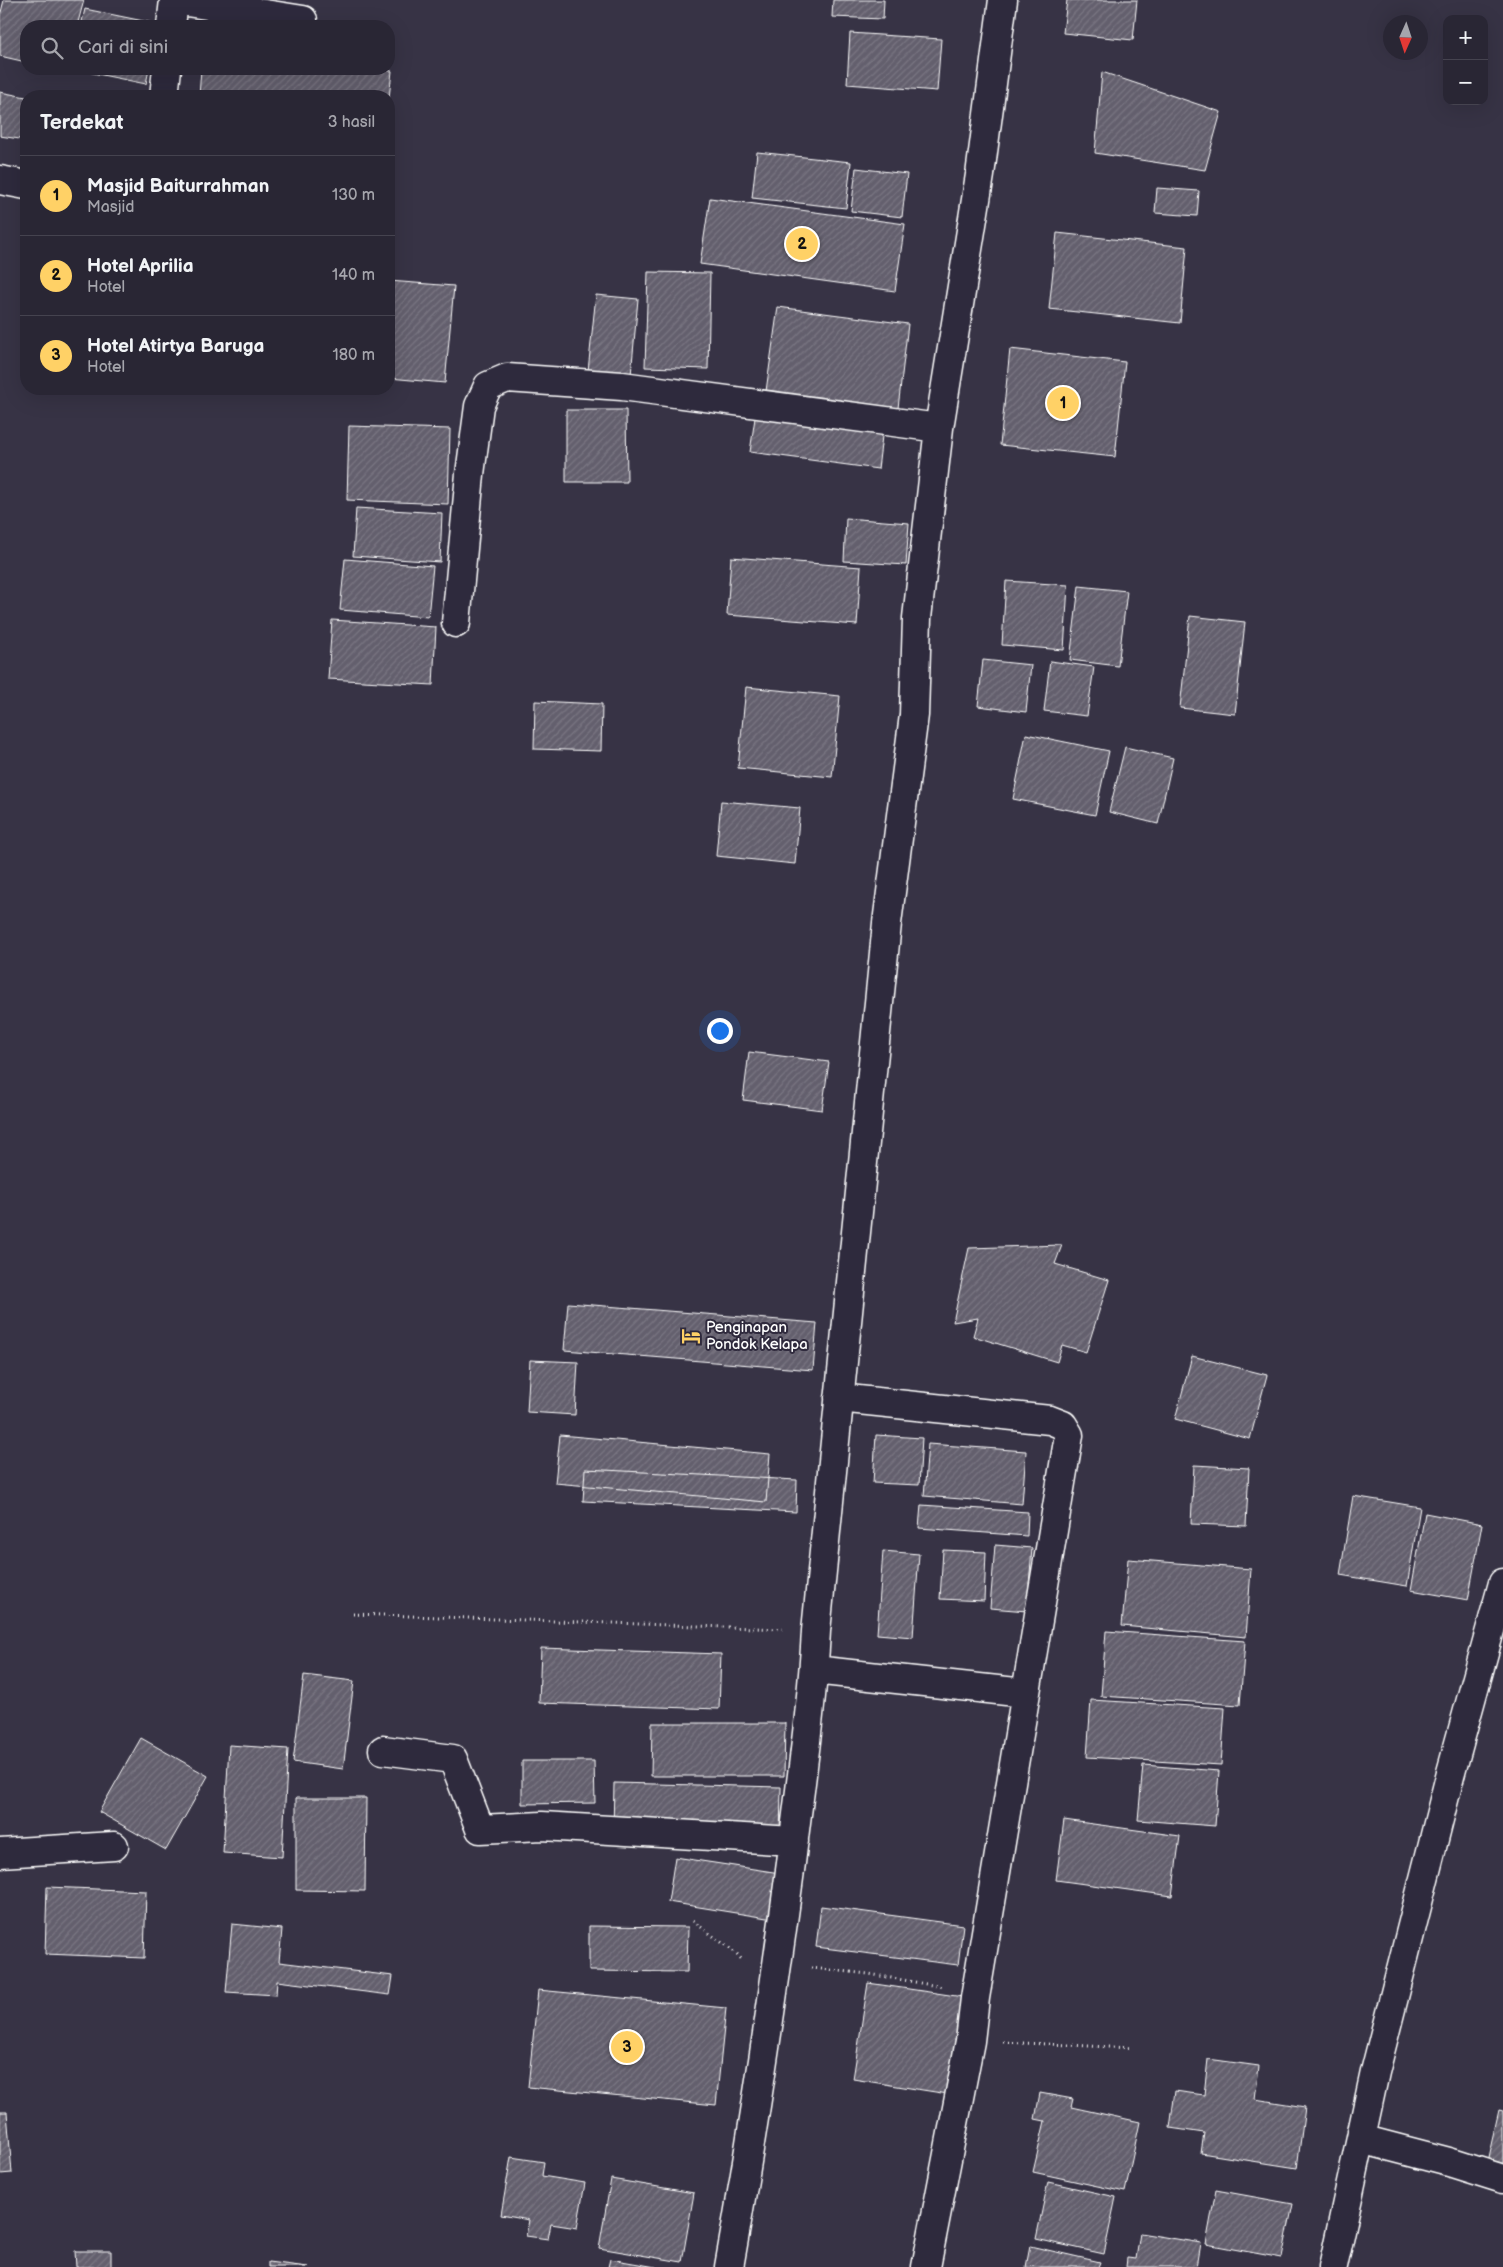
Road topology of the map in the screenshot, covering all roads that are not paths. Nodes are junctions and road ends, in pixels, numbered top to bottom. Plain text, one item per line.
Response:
1 (173, 0) edge
2 (1003, 0) edge
3 (171, 20) edge
4 (303, 20) dead end
5 (166, 75) edge
6 (165, 90) edge
7 (0, 180) edge
8 (20, 184) edge
9 (939, 428) junction
10 (456, 623) dead end
11 (839, 1398) junction
12 (1503, 1583) edge
13 (814, 1670) junction
14 (1026, 1693) junction
15 (383, 1750) dead end
16 (794, 1841) junction
17 (114, 1846) dead end
18 (0, 1853) edge
19 (1361, 2139) junction
20 (1503, 2179) edge
21 (728, 2267) edge
22 (926, 2267) edge
23 (1333, 2267) edge

1 - 3 street
1 - 4 street
2 - 9 street
5 - 6 street
7 - 8 street
9 - 10 street
9 - 11 street
11 - 13 street
11 - 14 street
12 - 19 street
13 - 14 street
13 - 16 street
14 - 22 street
15 - 16 street
16 - 21 street
17 - 18 street
19 - 20 street
19 - 23 street

